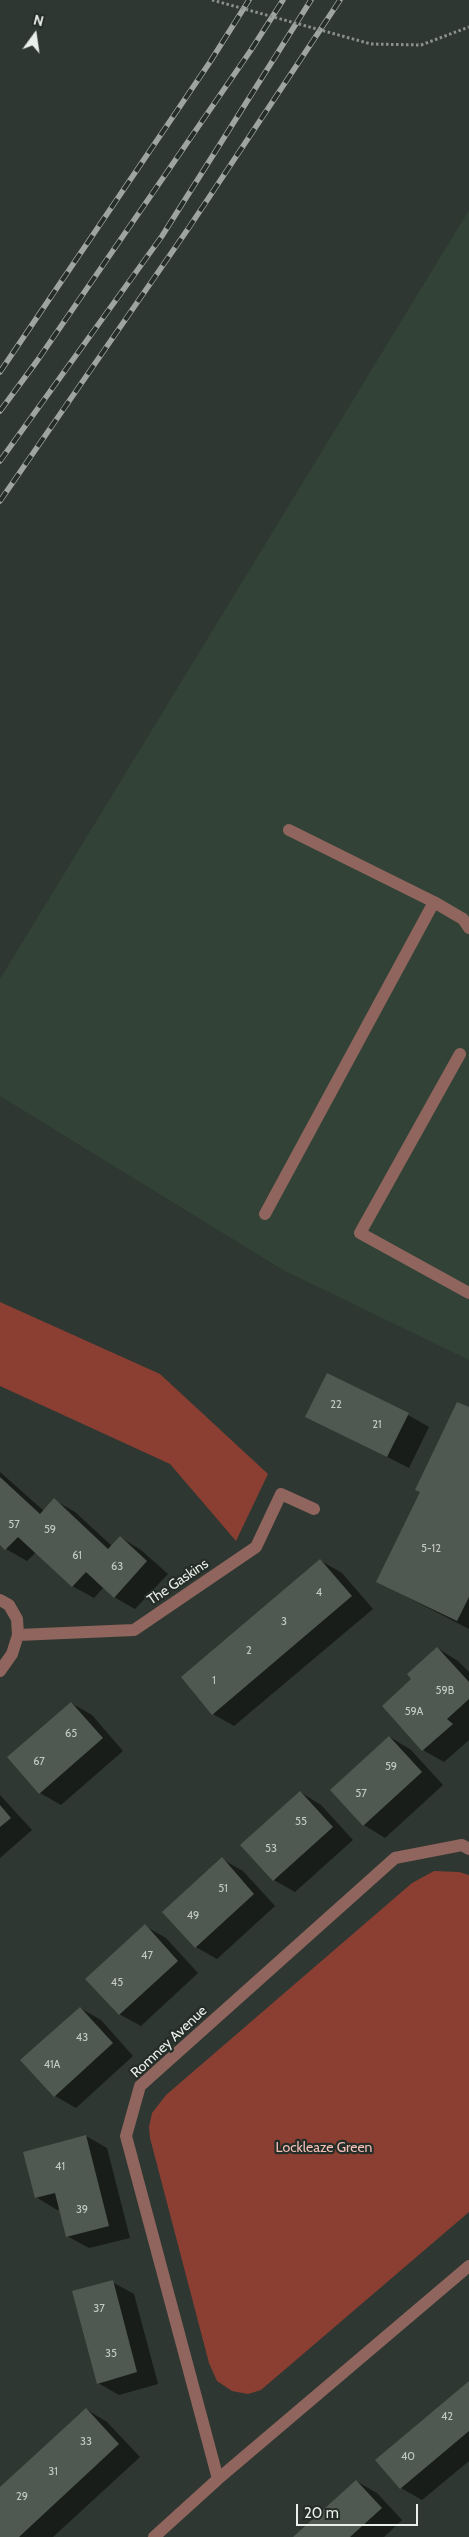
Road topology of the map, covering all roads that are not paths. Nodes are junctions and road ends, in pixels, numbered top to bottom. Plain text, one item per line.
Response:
1 (289, 830) dead end
2 (434, 902) junction
3 (469, 928) edge
4 (460, 1054) dead end
5 (266, 1214) dead end
6 (469, 1293) edge
7 (314, 1509) dead end
8 (0, 1600) edge
9 (18, 1635) junction
10 (0, 1671) edge
11 (469, 1849) edge
12 (469, 2266) edge
13 (218, 2479) junction
14 (154, 2537) edge

1 - 2 street
2 - 3 street
2 - 5 street
4 - 6 street
7 - 9 street, The Gaskins
8 - 9 street
9 - 10 street
11 - 13 street, Romney Avenue
12 - 13 street
13 - 14 street

